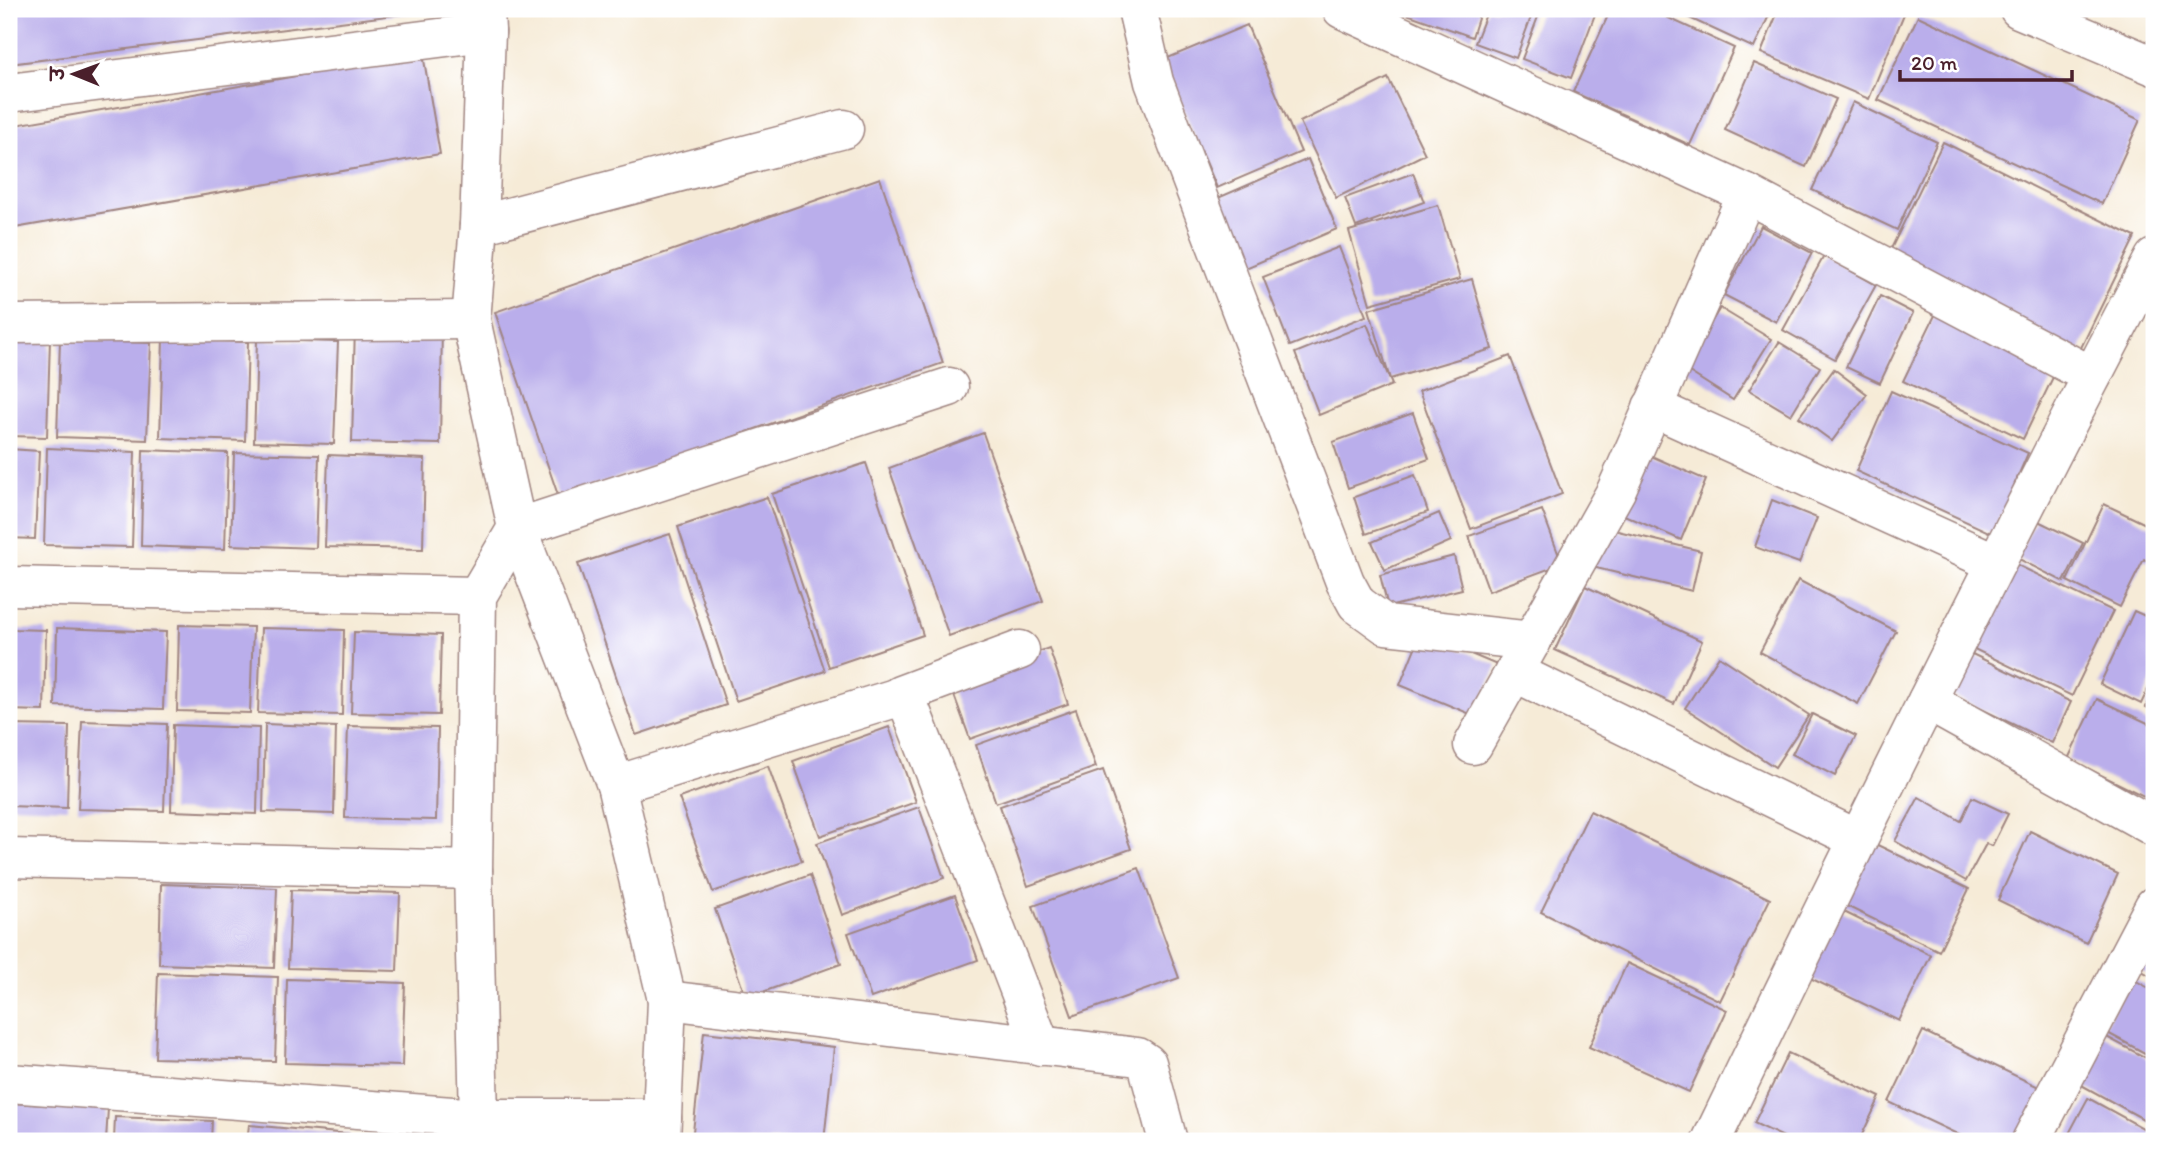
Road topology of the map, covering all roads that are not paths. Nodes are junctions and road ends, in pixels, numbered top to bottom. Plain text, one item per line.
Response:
1 (1138, 9) edge
2 (1342, 9) edge
3 (2020, 9) edge
4 (486, 20) edge
5 (2154, 66) edge
6 (9, 93) edge
7 (844, 129) dead end
8 (1747, 194) junction
9 (479, 225) junction
10 (2154, 258) edge
11 (471, 320) junction
12 (9, 324) edge
13 (2092, 376) junction
14 (949, 387) dead end
15 (1653, 407) junction
16 (517, 528) junction
17 (1996, 563) junction
18 (9, 586) edge
19 (477, 596) junction
20 (1020, 650) dead end
21 (1523, 657) junction
22 (900, 695) junction
23 (1927, 701) junction
24 (1473, 746) dead end
25 (616, 785) junction
26 (2154, 827) edge
27 (1857, 839) junction
28 (9, 858) edge
29 (473, 870) junction
30 (2154, 906) edge
31 (667, 1000) junction
32 (1041, 1046) junction
33 (9, 1083) edge
34 (479, 1118) junction
35 (662, 1130) edge
36 (1168, 1141) edge
37 (1711, 1141) edge
38 (2031, 1141) edge

1 - 21 street
2 - 8 street
3 - 5 street
4 - 6 street
4 - 9 street
7 - 9 street
8 - 13 street
8 - 15 street
9 - 11 street
10 - 13 street
11 - 12 street
11 - 16 street
13 - 17 street
14 - 16 street
15 - 17 street
15 - 21 street
16 - 19 street
16 - 25 street
17 - 23 street
18 - 19 street
19 - 29 street
20 - 22 street
21 - 24 street
21 - 27 street
22 - 25 street
22 - 32 street
23 - 26 street
23 - 27 street
25 - 31 street
27 - 37 street
28 - 29 street
29 - 34 street
30 - 38 street
31 - 32 street
31 - 35 street
32 - 36 street
33 - 34 street
34 - 35 street

